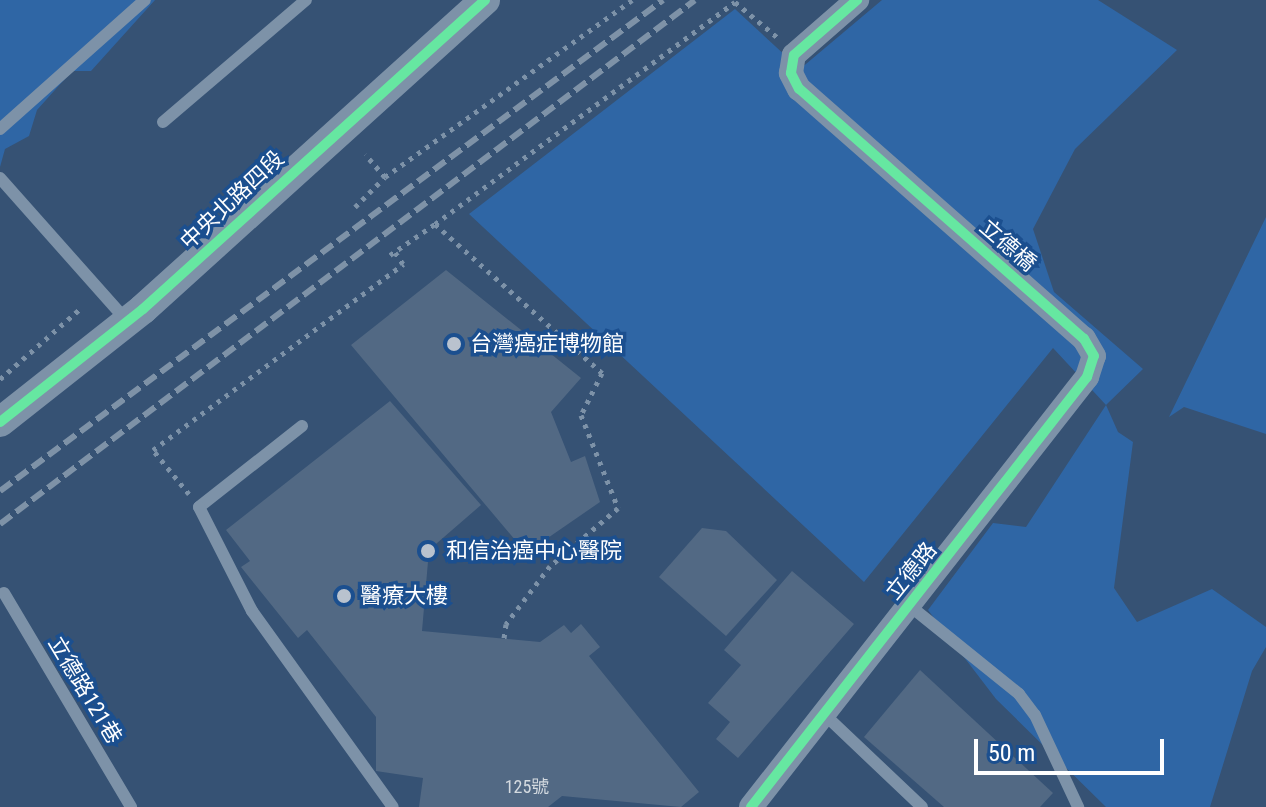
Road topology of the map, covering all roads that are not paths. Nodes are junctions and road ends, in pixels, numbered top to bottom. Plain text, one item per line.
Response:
1 (145, 0) edge
2 (306, 0) edge
3 (857, 0) edge
4 (473, 4) edge
5 (163, 122) dead end
6 (0, 129) edge
7 (0, 178) edge
8 (128, 322) junction
9 (1094, 356) joint
10 (0, 422) edge
11 (302, 426) dead end
12 (4, 593) dead end
13 (910, 606) junction
14 (824, 714) junction
15 (131, 807) edge
16 (393, 807) edge
17 (751, 807) edge
18 (922, 807) edge
19 (1078, 807) edge

1 - 6 lane
2 - 5 lane
3 - 9 street, 立德橋
4 - 8 street, 中央北路四段
7 - 8 lane
8 - 10 street, 中央北路四段
9 - 13 street, 立德路
11 - 16 lane
12 - 15 lane, 立德路121巷
13 - 14 street, 立德路
13 - 19 lane
14 - 17 street, 立德路
14 - 18 lane

